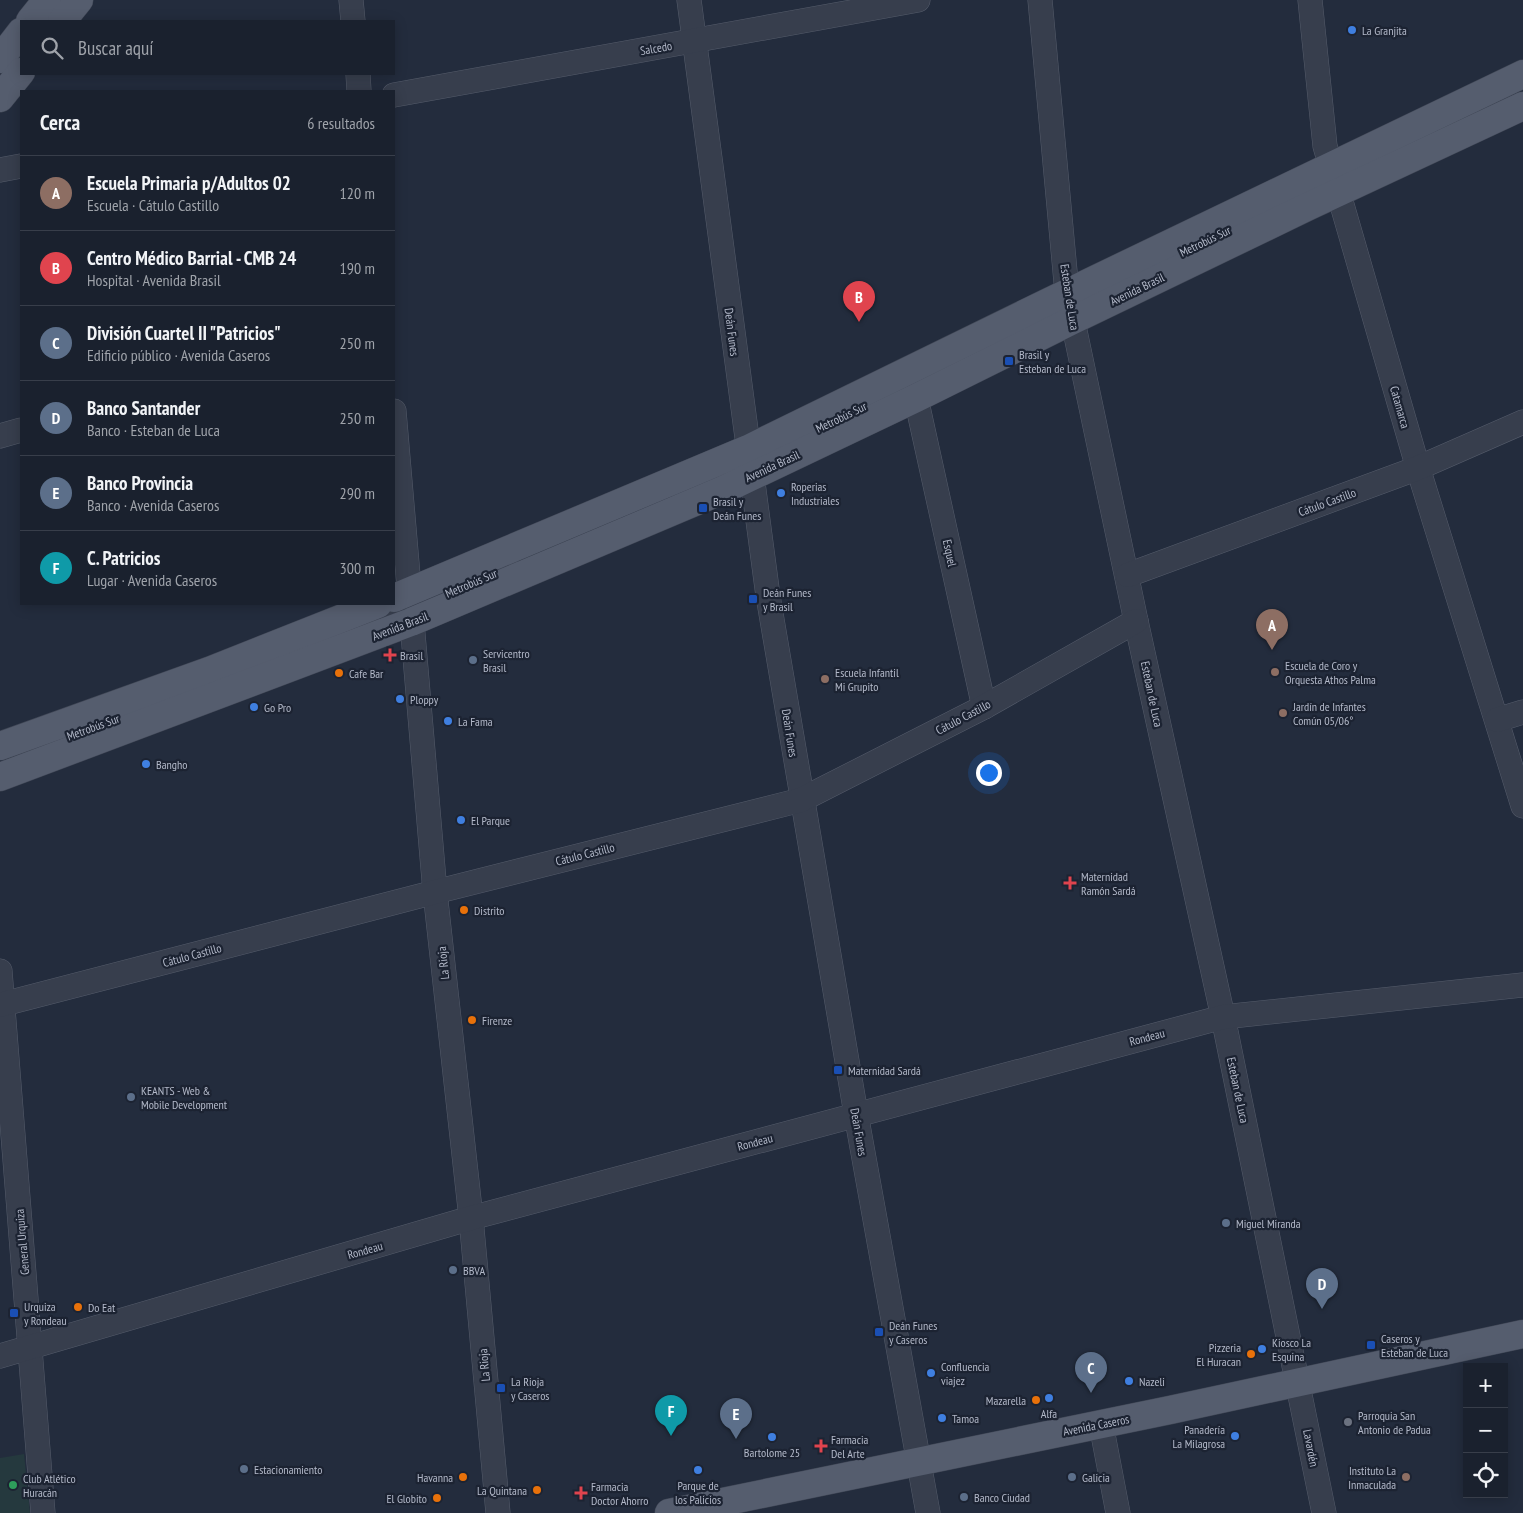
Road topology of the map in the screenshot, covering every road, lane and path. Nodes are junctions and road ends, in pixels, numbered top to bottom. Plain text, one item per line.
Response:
1 (47, 0) edge
2 (68, 0) edge
3 (79, 0) edge
4 (352, 0) edge
5 (689, 0) edge
6 (918, 0) edge
7 (1040, 0) edge
8 (1310, 0) edge
9 (31, 20) edge
10 (51, 20) edge
11 (63, 20) edge
12 (353, 20) edge
13 (20, 33) edge
14 (694, 41) junction
15 (20, 58) edge
16 (0, 59) edge
17 (20, 73) edge
18 (1523, 74) edge
19 (358, 75) edge
20 (0, 83) edge
21 (1523, 86) edge
22 (359, 90) edge
23 (395, 95) edge
24 (0, 98) edge
25 (1523, 106) edge
26 (20, 166) edge
27 (0, 170) edge
28 (1334, 180) junction
29 (1070, 306) junction
30 (916, 398) junction
31 (1523, 422) edge
32 (395, 428) edge
33 (20, 430) edge
34 (0, 436) edge
35 (749, 463) junction
36 (1418, 468) junction
37 (1128, 575) junction
38 (406, 604) edge
39 (376, 605) edge
40 (1136, 621) junction
41 (984, 707) junction
42 (1523, 712) edge
43 (1497, 720) junction
44 (0, 746) edge
45 (0, 759) edge
46 (0, 777) edge
47 (801, 800) junction
48 (1523, 806) edge
49 (435, 892) junction
50 (0, 971) edge
51 (1523, 985) edge
52 (1, 1004) edge
53 (1223, 1017) junction
54 (856, 1114) junction
55 (472, 1218) junction
56 (1523, 1334) edge
57 (30, 1349) junction
58 (0, 1356) edge
59 (1299, 1382) junction
60 (1101, 1424) junction
61 (919, 1461) junction
62 (43, 1513) edge
63 (498, 1513) edge
64 (669, 1513) edge
65 (928, 1513) edge
66 (1118, 1513) edge
67 (1324, 1513) edge

1 - 9 main road
2 - 10 street
3 - 11 main road
4 - 12 street
5 - 14 street, Deán Funes
6 - 14 street, Salcedo
7 - 29 street, Esteban de Luca
8 - 28 street, Catamarca
13 - 16 main road
14 - 23 street, Salcedo
14 - 35 street, Deán Funes
15 - 20 street
17 - 24 main road
18 - 28 main road, Avenida Brasil
19 - 22 street
21 - 28 street
25 - 28 main road, Avenida Brasil
26 - 27 street
28 - 29 main road, Avenida Brasil
28 - 36 street, Catamarca
29 - 30 main road, Avenida Brasil
29 - 35 main road, Avenida Brasil
29 - 37 street, Esteban de Luca
30 - 35 main road, Avenida Brasil
30 - 41 street, Esquel
31 - 36 street, Cátulo Castillo
32 - 38 street, La Rioja
33 - 34 street
35 - 38 main road, Avenida Brasil
35 - 47 street, Deán Funes
36 - 37 street, Cátulo Castillo
36 - 43 street, Catamarca
37 - 40 street, Esteban de Luca
38 - 45 street, Metrobús Sur
38 - 46 main road, Avenida Brasil
38 - 49 street, La Rioja
39 - 44 main road
40 - 41 street, Cátulo Castillo
40 - 53 street, Esteban de Luca
41 - 47 street, Cátulo Castillo
42 - 43 street
43 - 48 street, Catamarca
47 - 49 street, Cátulo Castillo
47 - 54 street, Deán Funes
49 - 52 street, Cátulo Castillo
49 - 55 street, La Rioja
50 - 52 street, General Urquiza
51 - 53 street, Rondeau
52 - 57 street, General Urquiza
53 - 54 street, Rondeau
53 - 59 street, Esteban de Luca
54 - 55 street, Rondeau
54 - 61 street, Deán Funes
55 - 57 street, Rondeau
55 - 63 street, La Rioja
56 - 59 main road, Avenida Caseros
57 - 58 street, Rondeau
57 - 62 street, General Urquiza
59 - 60 main road, Avenida Caseros
59 - 67 street, Lavardén
60 - 61 main road, Avenida Caseros
60 - 66 street
61 - 64 main road, Avenida Caseros
61 - 65 street, Deán Funes

